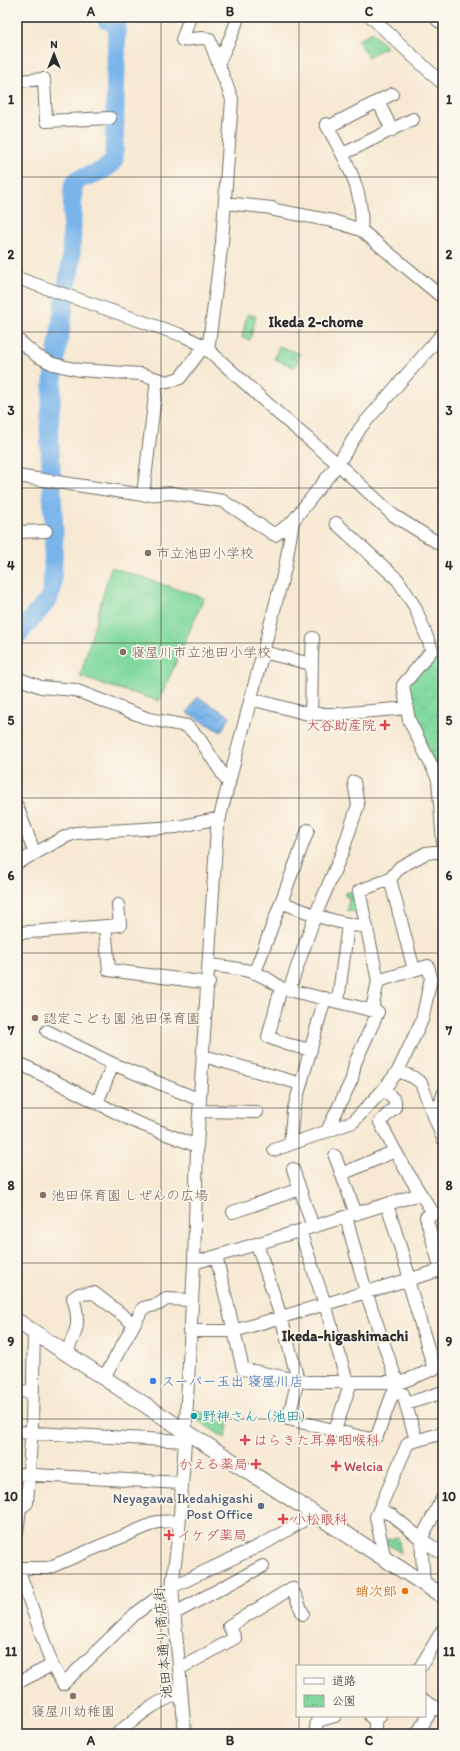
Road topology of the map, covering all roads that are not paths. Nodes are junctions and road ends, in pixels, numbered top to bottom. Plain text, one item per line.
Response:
1 (190, 17) edge
2 (238, 17) edge
3 (371, 17) edge
4 (440, 17) edge
5 (443, 19) edge
6 (218, 64) junction
7 (17, 81) edge
8 (443, 84) edge
9 (392, 94) dead end
10 (378, 101) junction
11 (110, 118) dead end
12 (413, 119) dead end
13 (392, 130) junction
14 (343, 154) junction
15 (225, 203) junction
16 (360, 230) junction
17 (17, 278) edge
18 (443, 298) edge
19 (443, 333) edge
20 (17, 339) edge
21 (206, 348) junction
22 (157, 379) junction
23 (338, 464) junction
24 (17, 476) edge
25 (143, 495) junction
26 (293, 522) junction
27 (336, 522) dead end
28 (46, 531) dead end
29 (17, 532) edge
30 (443, 546) edge
31 (313, 638) dead end
32 (263, 652) junction
33 (311, 664) junction
34 (17, 678) edge
35 (251, 699) junction
36 (407, 708) junction
37 (311, 714) junction
38 (441, 779) edge
39 (354, 782) dead end
40 (229, 784) junction
41 (17, 806) edge
42 (220, 818) junction
43 (442, 819) edge
44 (308, 830) dead end
45 (443, 843) edge
46 (443, 851) edge
47 (35, 854) junction
48 (17, 863) edge
49 (390, 879) junction
50 (281, 902) junction
51 (118, 905) dead end
52 (316, 916) junction
53 (348, 925) junction
54 (105, 926) junction
55 (367, 927) junction
56 (17, 933) edge
57 (210, 965) junction
58 (414, 970) junction
59 (256, 972) junction
60 (378, 981) junction
61 (209, 983) junction
62 (285, 989) junction
63 (325, 998) junction
64 (338, 1001) junction
65 (372, 1009) junction
66 (47, 1031) dead end
67 (311, 1050) junction
68 (204, 1056) junction
69 (17, 1062) edge
70 (113, 1064) junction
71 (398, 1071) junction
72 (301, 1084) junction
73 (384, 1089) junction
74 (443, 1094) edge
75 (97, 1103) junction
76 (200, 1106) junction
77 (257, 1112) dead end
78 (436, 1121) junction
79 (327, 1131) junction
80 (443, 1139) edge
81 (290, 1144) junction
82 (197, 1146) junction
83 (274, 1150) dead end
84 (395, 1151) junction
85 (335, 1156) dead end
86 (293, 1169) dead end
87 (342, 1174) junction
88 (300, 1189) junction
89 (420, 1194) junction
90 (387, 1204) junction
91 (232, 1212) dead end
92 (351, 1215) junction
93 (313, 1227) junction
94 (300, 1231) junction
95 (257, 1244) junction
96 (216, 1256) junction
97 (194, 1263) junction
98 (442, 1271) edge
99 (409, 1280) junction
100 (366, 1292) junction
101 (192, 1300) junction
102 (325, 1304) junction
103 (281, 1317) junction
104 (17, 1321) edge
105 (134, 1324) junction
106 (189, 1331) junction
107 (234, 1331) junction
108 (34, 1332) junction
109 (66, 1353) junction
110 (104, 1378) junction
111 (298, 1380) junction
112 (349, 1382) junction
113 (395, 1387) junction
114 (17, 1391) edge
115 (32, 1392) junction
116 (443, 1392) edge
117 (406, 1404) junction
118 (335, 1430) junction
119 (17, 1432) edge
120 (32, 1433) junction
121 (443, 1433) edge
122 (185, 1436) junction
123 (416, 1440) junction
124 (23, 1474) edge
125 (182, 1483) junction
126 (443, 1497) edge
127 (19, 1508) edge
128 (379, 1510) junction
129 (314, 1514) junction
130 (180, 1521) junction
131 (17, 1532) edge
132 (421, 1539) junction
133 (443, 1554) edge
134 (385, 1560) junction
135 (263, 1566) dead end
136 (18, 1568) edge
137 (424, 1584) junction
138 (172, 1587) junction
139 (443, 1596) edge
140 (174, 1613) junction
141 (303, 1614) dead end
142 (443, 1629) edge
143 (52, 1665) junction
144 (422, 1665) edge
145 (180, 1669) junction
146 (17, 1683) edge
147 (182, 1692) junction
148 (434, 1707) edge
149 (331, 1717) edge
150 (375, 1718) edge
151 (117, 1734) edge
152 (185, 1734) edge
153 (315, 1734) edge
154 (375, 1734) edge
155 (417, 1734) edge

1 - 6 street
2 - 6 street
3 - 8 street
4 - 5 highway
6 - 15 street
7 - 11 street
9 - 10 street
10 - 13 street
10 - 14 street
12 - 13 street
13 - 14 street
14 - 16 street
15 - 16 street
15 - 21 street
16 - 18 street
17 - 21 street
19 - 23 street
20 - 22 street
21 - 22 street
21 - 23 street
22 - 25 street
23 - 26 street
23 - 30 street
24 - 25 street
25 - 26 street
26 - 32 street, 池田本通り商店街
27 - 36 street
28 - 29 street
31 - 33 street
32 - 33 street
32 - 35 street, 池田本通り商店街
33 - 37 street
34 - 40 street
35 - 37 street
35 - 40 street, 池田本通り商店街
36 - 37 street
36 - 38 street
38 - 43 street
39 - 52 street
40 - 42 street, 池田本通り商店街
41 - 47 street
42 - 47 street
42 - 57 street, 池田本通り商店街
43 - 45 street
44 - 50 street
46 - 49 street
47 - 48 street
49 - 55 street
49 - 58 street
50 - 52 street
50 - 59 street
51 - 54 street
52 - 53 street
52 - 62 street
53 - 55 street
53 - 64 street
54 - 56 street
54 - 61 street
55 - 60 street
57 - 59 street
57 - 61 street, 池田本通り商店街
58 - 60 street
58 - 71 street
59 - 62 street
60 - 65 street
61 - 68 street, 池田本通り商店街
62 - 63 street
62 - 67 street
63 - 64 street
63 - 67 street
64 - 65 street
65 - 79 street
66 - 70 street
67 - 72 street
68 - 72 street
68 - 76 street, 池田本通り商店街
69 - 75 street
70 - 75 street
70 - 76 street
71 - 73 street
71 - 78 street
72 - 81 street
73 - 79 street
73 - 84 street
74 - 78 street
75 - 82 street
76 - 77 street
76 - 82 street, 池田本通り商店街
78 - 80 street
79 - 81 street
81 - 83 street
82 - 97 street, 池田本通り商店街
84 - 87 street
84 - 89 street
85 - 87 street
86 - 88 street
87 - 92 street
88 - 91 street
88 - 93 street
89 - 90 street
89 - 98 street
90 - 92 street
90 - 99 street
92 - 93 street
92 - 100 street
93 - 94 street
94 - 95 street
94 - 102 street
95 - 96 street
95 - 103 street
96 - 97 street
96 - 107 street
97 - 101 street, 池田本通り商店街
98 - 99 street
99 - 100 street
99 - 113 street
100 - 102 street
100 - 113 street
101 - 105 street
101 - 106 street, 池田本通り商店街
102 - 103 street
102 - 112 street
103 - 107 street
103 - 111 street
104 - 108 street
105 - 109 street
105 - 110 street
106 - 107 street
106 - 122 street, 池田本通り商店街
107 - 111 street
108 - 109 street
108 - 115 street
109 - 110 street
110 - 122 street
111 - 112 street
111 - 118 street
112 - 113 street
112 - 118 street
113 - 117 street
113 - 118 street
114 - 115 street
115 - 120 street
116 - 117 street
117 - 123 street
119 - 120 street
120 - 122 street
120 - 124 street
121 - 123 street
122 - 125 street, 池田本通り商店街
122 - 129 street
123 - 128 street
124 - 125 street
124 - 127 street
125 - 130 street, 池田本通り商店街
126 - 132 street
127 - 131 street
128 - 132 street
128 - 134 street
129 - 134 street
129 - 138 street
130 - 136 street
130 - 138 street, 池田本通り商店街
132 - 133 street
132 - 137 street
134 - 137 street
135 - 140 street
136 - 143 street
137 - 139 street
138 - 140 street, 池田本通り商店街
138 - 143 street
140 - 145 street, 池田本通り商店街
141 - 145 street
142 - 144 street
143 - 146 street
145 - 147 street, 池田本通り商店街
147 - 151 street
147 - 152 street, 池田本通り商店街
148 - 155 street
149 - 153 street
150 - 154 street

